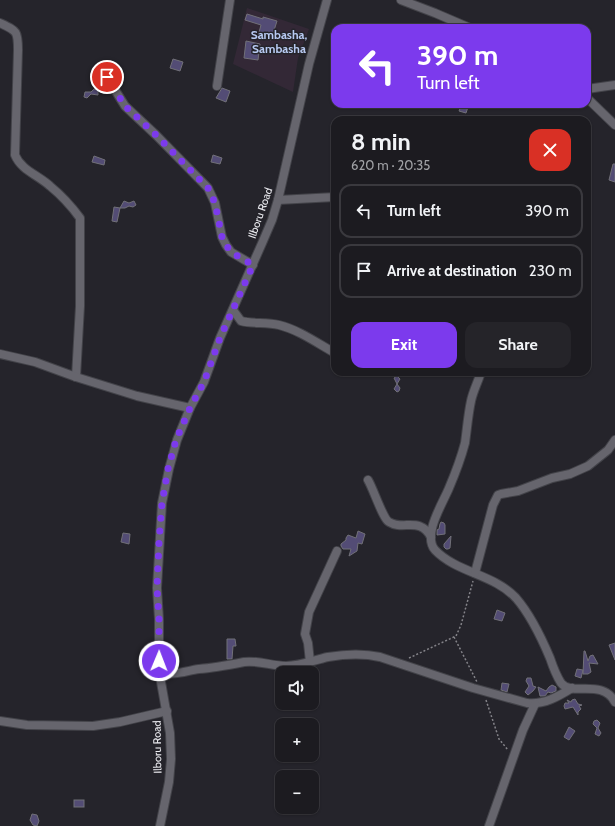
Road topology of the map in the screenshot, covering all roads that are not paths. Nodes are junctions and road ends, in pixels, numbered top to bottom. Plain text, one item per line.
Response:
1 (230, 0) edge
2 (327, 0) edge
3 (402, 0) edge
4 (0, 23) edge
5 (461, 24) edge
6 (107, 77) dead end
7 (615, 85) edge
8 (216, 86) dead end
9 (591, 88) edge
10 (591, 102) edge
11 (615, 125) edge
12 (331, 197) edge
13 (278, 200) junction
14 (253, 265) junction
15 (233, 310) junction
16 (331, 351) edge
17 (0, 354) edge
18 (480, 376) edge
19 (76, 377) junction
20 (190, 408) junction
21 (615, 440) edge
22 (368, 480) dead end
23 (431, 537) junction
24 (337, 551) dead end
25 (476, 573) junction
26 (310, 662) junction
27 (160, 672) junction
28 (572, 688) junction
29 (615, 702) edge
30 (535, 704) junction
31 (167, 711) junction
32 (0, 721) edge
33 (160, 826) edge
34 (489, 826) edge

1 - 8 street
2 - 13 street, Ilboru Road
3 - 5 street
4 - 19 street
6 - 14 street
7 - 9 street
10 - 11 street
12 - 13 street
13 - 14 street, Ilboru Road
14 - 15 street, Ilboru Road
15 - 16 street
15 - 20 street, Ilboru Road
17 - 19 street
18 - 23 street
19 - 20 street
20 - 27 street, Ilboru Road
21 - 25 street
22 - 23 street
23 - 25 street
24 - 26 street
25 - 28 street
26 - 27 street
26 - 30 street
27 - 31 street, Ilboru Road
28 - 29 street
28 - 30 street
30 - 34 street
31 - 32 street
31 - 33 street, Ilboru Road

